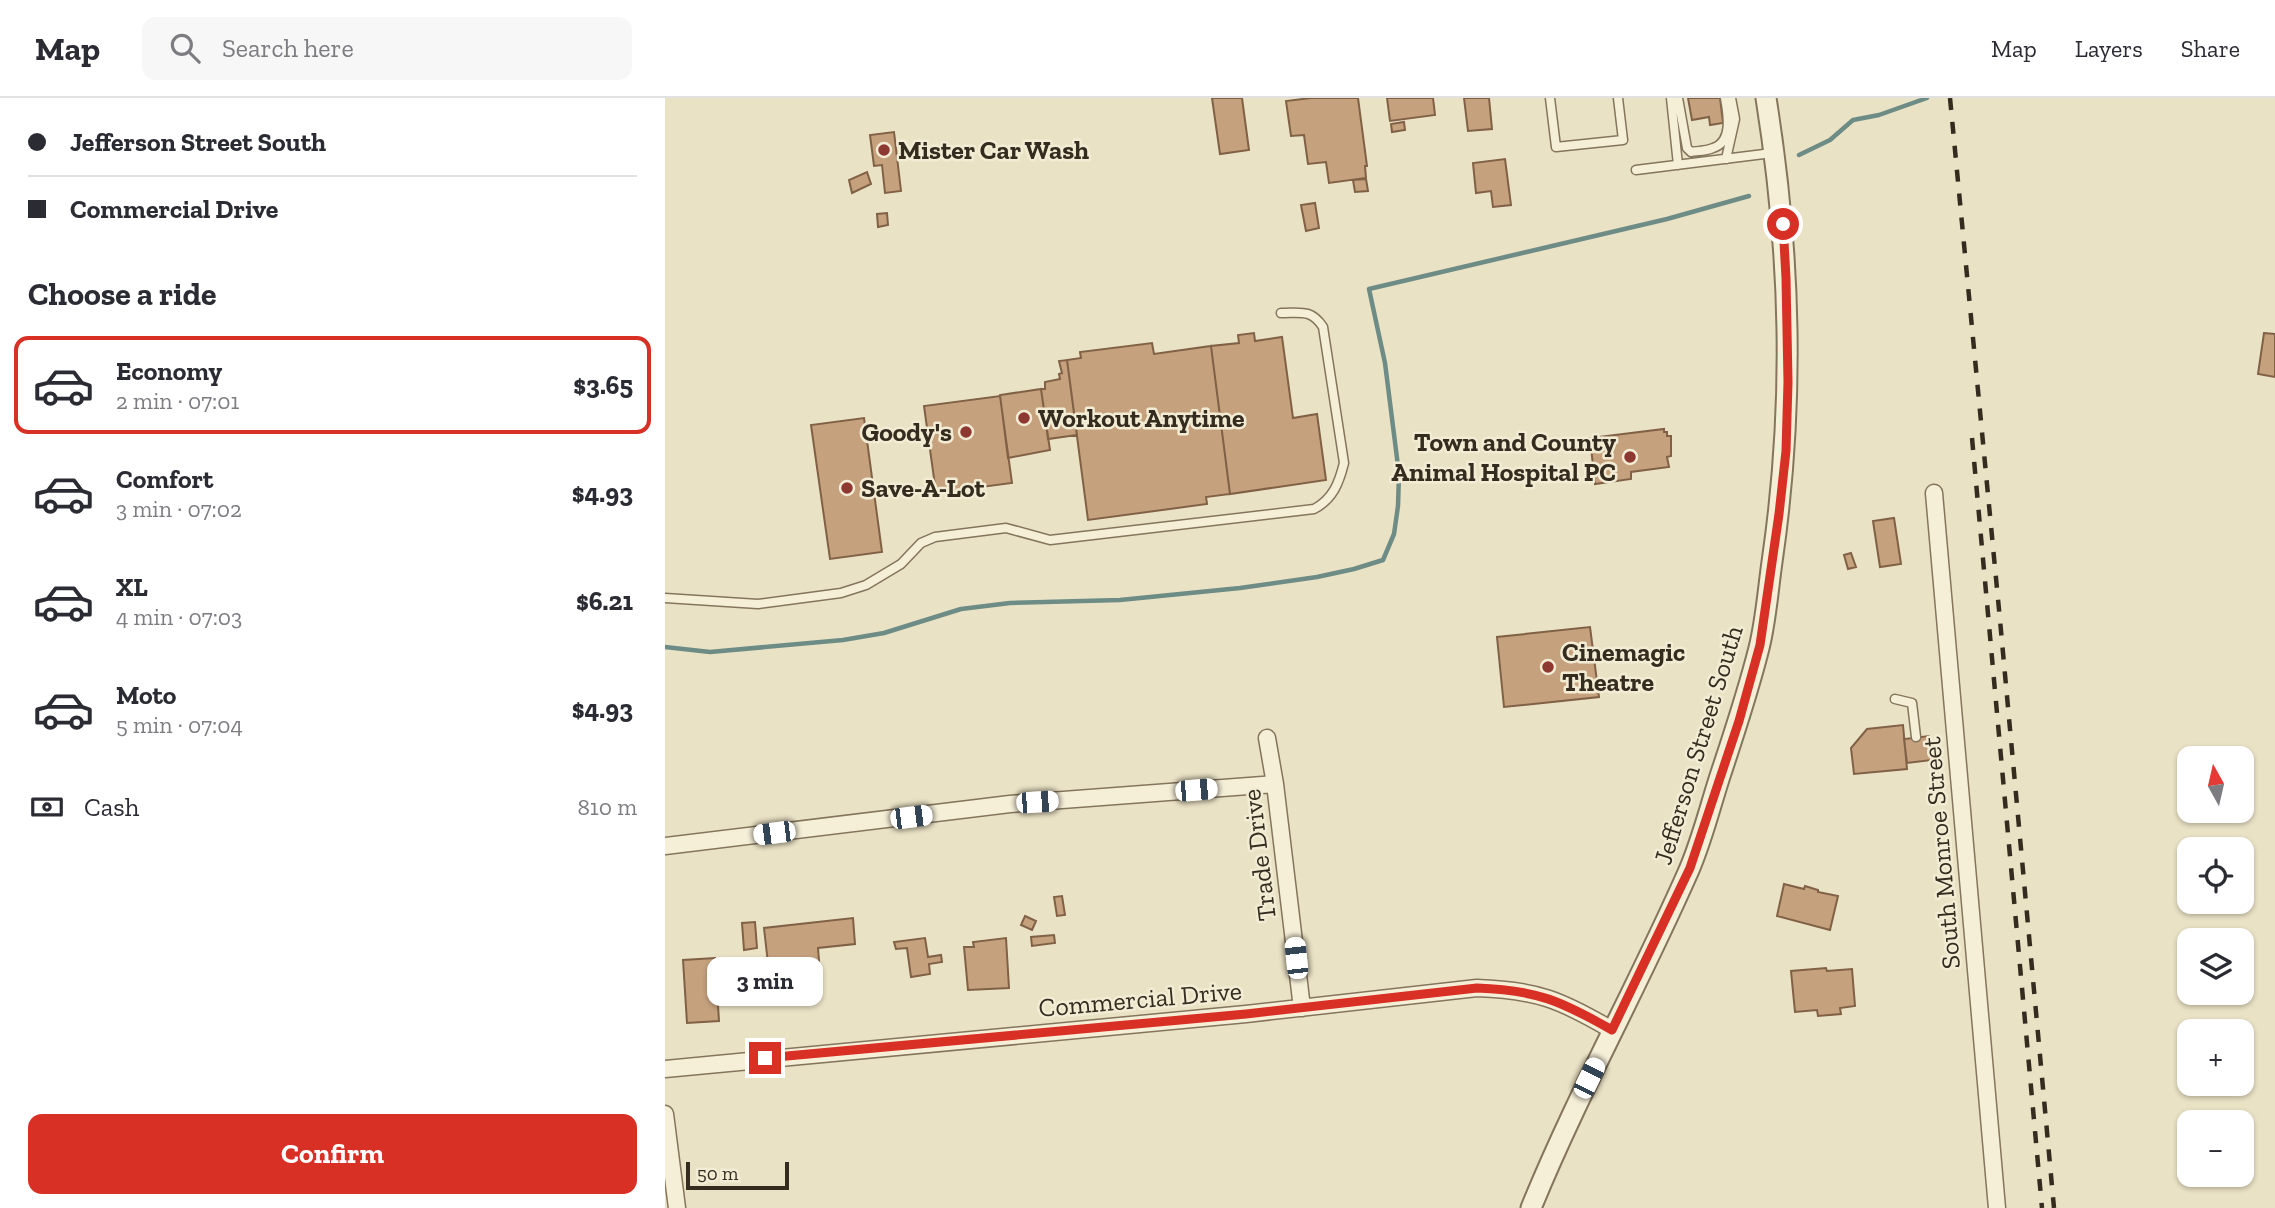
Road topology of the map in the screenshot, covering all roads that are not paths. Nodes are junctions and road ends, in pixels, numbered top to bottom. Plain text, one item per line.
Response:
1 (1550, 98) edge
2 (1618, 98) edge
3 (1671, 98) edge
4 (1678, 98) edge
5 (1725, 98) edge
6 (1731, 98) edge
7 (1766, 98) edge
8 (1775, 152) junction
9 (1726, 159) junction
10 (1678, 165) junction
11 (1636, 170) dead end
12 (1281, 313) dead end
13 (1934, 493) dead end
14 (665, 598) edge
15 (1895, 699) dead end
16 (1916, 737) dead end
17 (1267, 738) dead end
18 (1275, 784) junction
19 (665, 846) edge
20 (1302, 1008) junction
21 (1612, 1030) junction
22 (665, 1069) edge
23 (665, 1114) edge
24 (677, 1208) edge
25 (1531, 1208) edge
26 (1997, 1208) edge

1 - 2 lane
3 - 10 lane
4 - 5 lane
6 - 9 lane
7 - 8 street, Jefferson Street South
8 - 9 lane
8 - 21 street, Jefferson Street South
9 - 10 lane
10 - 11 lane
12 - 14 lane
13 - 26 street, South Monroe Street
15 - 16 lane
17 - 18 street, Trade Drive
18 - 19 street
18 - 20 street, Trade Drive
20 - 21 street, Commercial Drive
20 - 22 street, Commercial Drive
21 - 25 street, Jefferson Street South
23 - 24 street

